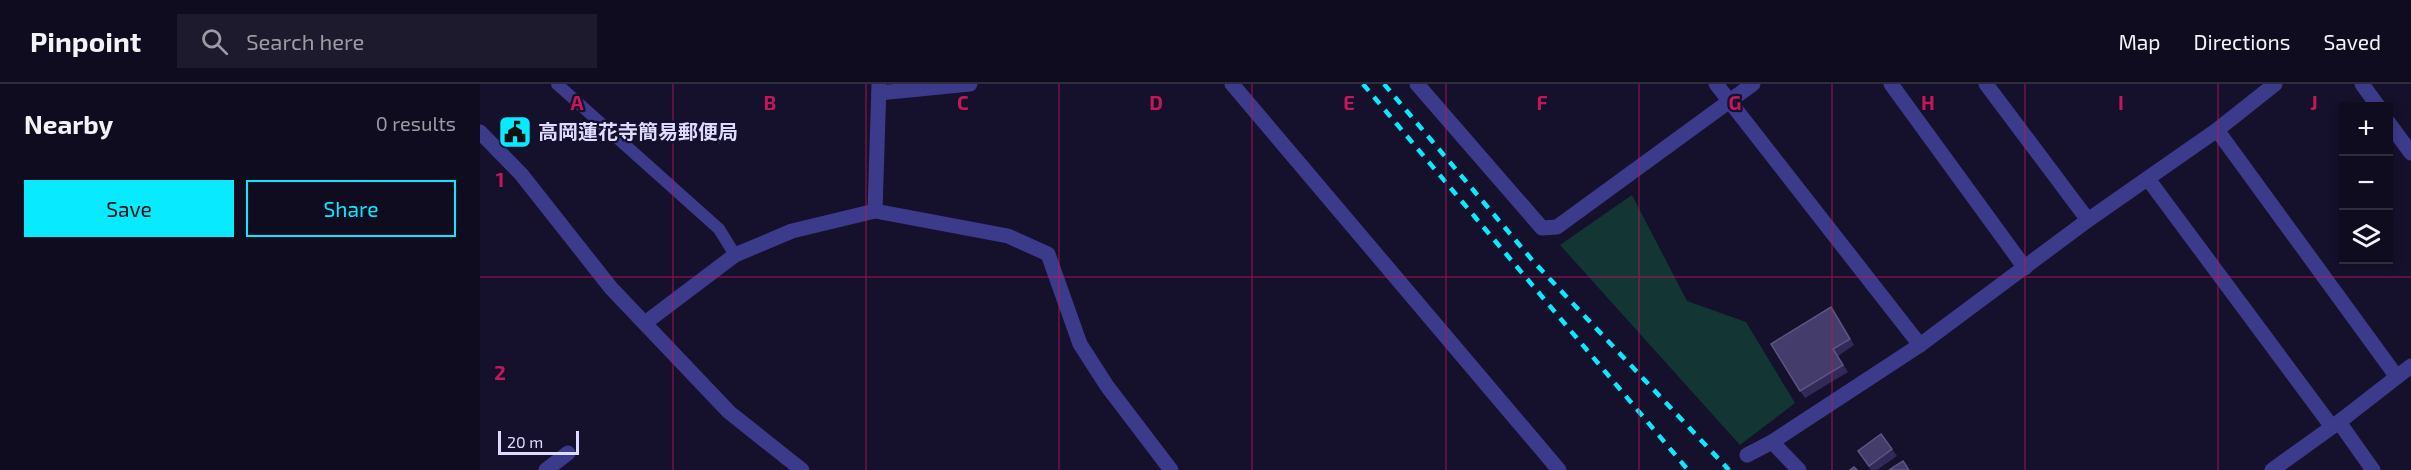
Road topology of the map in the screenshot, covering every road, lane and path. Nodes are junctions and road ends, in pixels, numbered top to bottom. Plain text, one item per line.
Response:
1 (557, 84) edge
2 (970, 84) edge
3 (1232, 84) edge
4 (1417, 84) edge
5 (1716, 84) edge
6 (1753, 84) edge
7 (1891, 84) edge
8 (1986, 84) edge
9 (2275, 84) edge
10 (2362, 84) edge
11 (879, 88) edge
12 (1729, 101) junction
13 (2375, 102) edge
14 (2393, 129) edge
15 (2217, 130) junction
16 (480, 132) edge
17 (2411, 153) edge
18 (2148, 179) junction
19 (874, 211) junction
20 (2088, 220) junction
21 (735, 255) junction
22 (2025, 268) junction
23 (645, 323) junction
24 (1920, 345) junction
25 (2411, 366) edge
26 (2397, 377) junction
27 (2335, 425) junction
28 (1772, 442) junction
29 (568, 453) dead end
30 (1747, 455) dead end
31 (546, 470) edge
32 (802, 470) edge
33 (1171, 470) edge
34 (1559, 470) edge
35 (1799, 470) edge
36 (2272, 470) edge
37 (2373, 470) edge

1 - 21 lane
2 - 11 street
3 - 34 street
4 - 12 street
5 - 12 street
6 - 12 street
7 - 22 street
8 - 20 street
9 - 15 street
10 - 13 street
11 - 19 street
12 - 24 street
14 - 17 street
15 - 18 street
15 - 26 street
16 - 23 street
18 - 20 street
18 - 27 street
19 - 21 street
19 - 33 street
20 - 22 street
21 - 23 street
22 - 24 street
23 - 32 street
24 - 28 street
25 - 26 street
26 - 27 street
27 - 36 street
27 - 37 street
28 - 30 street
28 - 35 street
29 - 31 street

